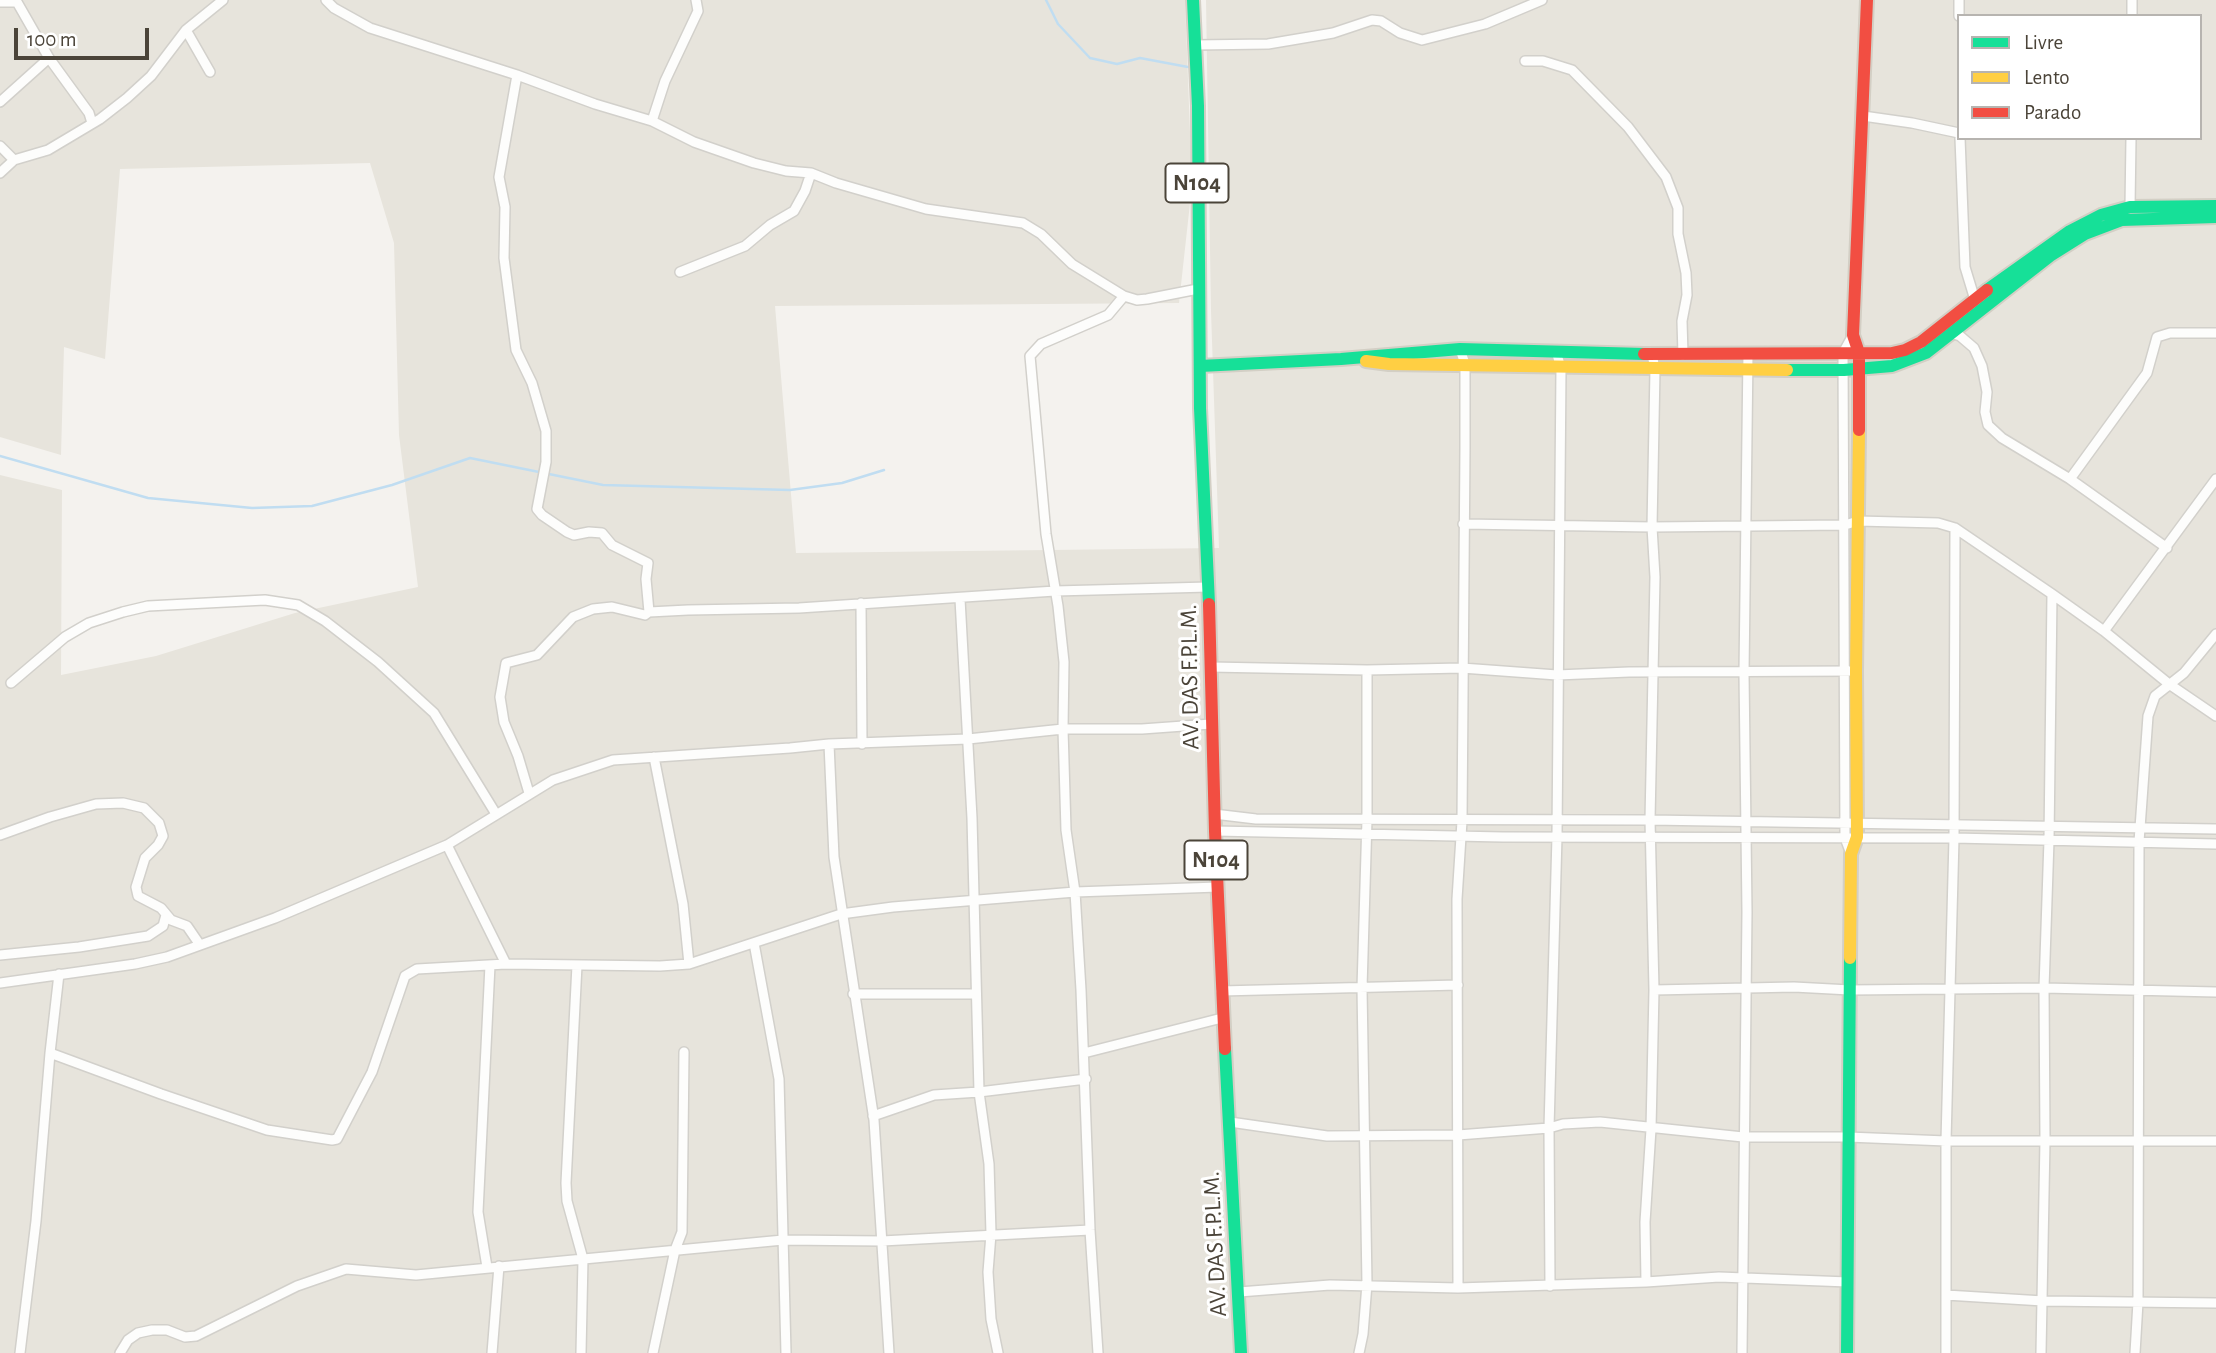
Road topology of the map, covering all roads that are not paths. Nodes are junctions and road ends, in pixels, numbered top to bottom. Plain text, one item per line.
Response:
1 (223, 0) edge
2 (326, 0) edge
3 (696, 0) edge
4 (1193, 0) edge
5 (1542, 0) edge
6 (1867, 0) edge
7 (0, 2) edge
8 (187, 30) junction
9 (1195, 45) junction
10 (49, 58) junction
11 (1525, 61) dead end
12 (210, 72) dead end
13 (517, 75) junction
14 (0, 102) edge
15 (1863, 116) junction
16 (652, 121) junction
17 (92, 123) junction
18 (1957, 133) edge
19 (1960, 140) edge
20 (2131, 140) edge
21 (0, 146) edge
22 (14, 160) junction
23 (0, 173) edge
24 (811, 173) junction
25 (2216, 206) edge
26 (2130, 207) junction
27 (2216, 217) edge
28 (680, 272) dead end
29 (1198, 289) junction
30 (1124, 296) junction
31 (1975, 300) junction
32 (1951, 333) junction
33 (2216, 333) edge
34 (1853, 335) junction
35 (1460, 349) junction
36 (1556, 351) junction
37 (1843, 353) junction
38 (1859, 353) junction
39 (1748, 354) junction
40 (1652, 355) junction
41 (1683, 355) junction
42 (1341, 359) junction
43 (1465, 364) junction
44 (1200, 366) junction
45 (1561, 368) junction
46 (1749, 368) junction
47 (1655, 369) junction
48 (1844, 370) junction
49 (1860, 370) junction
50 (2070, 479) junction
51 (2216, 479) edge
52 (1858, 521) junction
53 (1463, 524) junction
54 (1747, 525) junction
55 (1845, 525) junction
56 (1559, 526) junction
57 (1652, 527) junction
58 (1955, 528) junction
59 (2167, 548) junction
60 (1209, 587) junction
61 (1055, 591) junction
62 (2052, 594) junction
63 (960, 598) junction
64 (861, 603) junction
65 (649, 612) junction
66 (2104, 631) junction
67 (2216, 634) edge
68 (1210, 667) junction
69 (1462, 668) junction
70 (1367, 670) junction
71 (1850, 672) junction
72 (1651, 673) junction
73 (1744, 673) junction
74 (1557, 675) junction
75 (10, 683) dead end
76 (2169, 684) junction
77 (2216, 716) edge
78 (1211, 724) junction
79 (1063, 729) junction
80 (968, 739) junction
81 (829, 744) junction
82 (862, 744) junction
83 (654, 757) junction
84 (529, 793) junction
85 (496, 814) junction
86 (1214, 814) junction
87 (1367, 819) junction
88 (1650, 820) junction
89 (1462, 821) junction
90 (1557, 821) junction
91 (1745, 823) junction
92 (1954, 825) junction
93 (2048, 827) junction
94 (2139, 828) junction
95 (2216, 830) edge
96 (1214, 831) junction
97 (1851, 831) junction
98 (1366, 834) junction
99 (0, 835) edge
100 (1462, 836) junction
101 (1557, 836) junction
102 (1650, 836) junction
103 (1745, 836) junction
104 (1954, 838) junction
105 (2049, 840) junction
106 (2139, 842) junction
107 (2216, 844) edge
108 (447, 845) junction
109 (1218, 887) junction
110 (1074, 892) junction
111 (975, 900) junction
112 (841, 914) junction
113 (166, 915) junction
114 (754, 943) junction
115 (200, 945) junction
116 (0, 955) edge
117 (506, 964) junction
118 (689, 964) junction
119 (490, 965) junction
120 (577, 965) junction
121 (59, 974) junction
122 (0, 983) edge
123 (1458, 985) junction
124 (1362, 988) junction
125 (2043, 988) junction
126 (1746, 989) junction
127 (1950, 989) junction
128 (1654, 990) junction
129 (1850, 990) junction
130 (2139, 990) junction
131 (1221, 991) junction
132 (2216, 992) edge
133 (853, 994) junction
134 (975, 994) junction
135 (1222, 1018) junction
136 (50, 1052) junction
137 (684, 1052) dead end
138 (1084, 1053) junction
139 (1086, 1079) junction
140 (979, 1092) junction
141 (873, 1116) junction
142 (1230, 1122) junction
143 (1549, 1128) junction
144 (1651, 1129) junction
145 (1458, 1135) junction
146 (1365, 1136) junction
147 (1743, 1137) junction
148 (1848, 1137) junction
149 (2138, 1139) junction
150 (2045, 1140) junction
151 (1947, 1141) junction
152 (2216, 1141) edge
153 (1090, 1230) junction
154 (991, 1234) junction
155 (783, 1240) junction
156 (883, 1241) junction
157 (675, 1250) junction
158 (583, 1259) junction
159 (499, 1266) junction
160 (487, 1267) junction
161 (1744, 1280) junction
162 (1646, 1282) junction
163 (1848, 1282) junction
164 (1367, 1284) junction
165 (1550, 1286) junction
166 (1458, 1288) junction
167 (1239, 1292) junction
168 (1945, 1295) junction
169 (2043, 1301) junction
170 (2138, 1302) junction
171 (2216, 1303) edge
172 (20, 1353) edge
173 (120, 1353) edge
174 (492, 1353) edge
175 (581, 1353) edge
176 (653, 1353) edge
177 (786, 1353) edge
178 (889, 1353) edge
179 (998, 1353) edge
180 (1098, 1353) edge
181 (1241, 1353) edge
182 (1359, 1353) edge
183 (1741, 1353) edge
184 (1847, 1353) edge
185 (1946, 1353) edge
186 (2041, 1353) edge
187 (2135, 1353) edge

1 - 8 street
2 - 13 street
3 - 16 street
4 - 9 street, AV. DAS F.P.L.M. / N104
5 - 9 street
6 - 15 street
7 - 10 street
8 - 12 street
8 - 17 street
9 - 29 street, AV. DAS F.P.L.M. / N104
10 - 14 street
10 - 17 street
11 - 41 street
13 - 16 street
13 - 65 street
15 - 18 street
15 - 34 street
16 - 24 street
17 - 22 street
19 - 31 street
20 - 26 street
21 - 22 street
22 - 23 street
24 - 28 street
24 - 30 street
25 - 26 street
26 - 31 street
27 - 32 street
29 - 30 street
29 - 44 street, AV. DAS F.P.L.M. / N104
30 - 61 street
31 - 38 street
32 - 49 street
32 - 50 street
33 - 50 street
34 - 37 street
34 - 38 street
35 - 36 street
35 - 42 street
35 - 43 street
36 - 40 street
36 - 45 street
37 - 38 street
37 - 39 street
37 - 48 street
38 - 49 street
39 - 41 street
39 - 46 street
40 - 41 street
40 - 47 street
42 - 43 street
42 - 44 street
43 - 45 street
43 - 53 street
44 - 60 street, AV. DAS F.P.L.M. / N104
45 - 47 street
45 - 56 street
46 - 47 street
46 - 48 street
46 - 54 street
47 - 57 street
48 - 49 street
48 - 55 street
49 - 52 street
50 - 59 street
51 - 59 street
52 - 55 street
52 - 58 street
52 - 71 street
53 - 56 street
53 - 69 street
54 - 55 street
54 - 57 street
54 - 73 street
55 - 71 street
56 - 57 street
56 - 74 street
57 - 72 street
58 - 62 street
58 - 92 street
59 - 66 street
60 - 61 street
60 - 68 street, AV. DAS F.P.L.M. / N104
61 - 63 street
61 - 79 street
62 - 66 street
62 - 93 street
63 - 64 street
63 - 80 street
64 - 65 street
64 - 82 street
65 - 84 street
66 - 76 street
67 - 76 street
68 - 70 street
68 - 78 street, AV. DAS F.P.L.M. / N104
69 - 70 street
69 - 74 street
69 - 89 street
70 - 87 street
71 - 73 street
71 - 97 street
72 - 73 street
72 - 74 street
72 - 88 street
73 - 91 street
74 - 90 street
75 - 85 street
76 - 77 street
76 - 94 street
78 - 79 street
78 - 86 street, AV. DAS F.P.L.M. / N104
79 - 80 street
79 - 110 street
80 - 82 street
80 - 111 street
81 - 82 street
81 - 83 street
81 - 112 street
83 - 84 street
83 - 118 street
84 - 85 street
85 - 108 street
86 - 87 street
86 - 96 street, AV. DAS F.P.L.M. / N104
87 - 89 street
87 - 98 street
88 - 90 street
88 - 91 street
88 - 102 street
89 - 90 street
89 - 100 street
90 - 101 street
91 - 97 street
91 - 103 street
92 - 93 street
92 - 97 street
92 - 104 street
93 - 94 street
93 - 105 street
94 - 95 street
94 - 106 street
96 - 98 street
96 - 109 street, AV. DAS F.P.L.M. / N104
97 - 103 street
97 - 104 street
97 - 129 street
98 - 100 street
98 - 124 street
99 - 113 street
100 - 101 street
100 - 123 street
101 - 102 street
101 - 143 street
102 - 103 street
102 - 128 street
103 - 126 street
104 - 105 street
104 - 127 street
105 - 106 street
105 - 125 street
106 - 107 street
106 - 130 street
108 - 115 street
108 - 117 street
109 - 110 street
109 - 131 street, AV. DAS F.P.L.M. / N104
110 - 111 street
110 - 138 street
111 - 112 street
111 - 134 street
112 - 114 street
112 - 133 street
113 - 115 street
113 - 116 street
114 - 118 street
114 - 155 street
115 - 121 street
117 - 119 street
117 - 120 street
118 - 120 street
119 - 136 street
119 - 160 street
120 - 158 street
121 - 122 street
121 - 136 street
123 - 124 street
123 - 145 street
124 - 131 street
124 - 146 street
125 - 127 street
125 - 130 street
125 - 150 street
126 - 128 street
126 - 129 street
126 - 147 street
127 - 129 street
127 - 151 street
128 - 144 street
129 - 148 street
130 - 132 street
130 - 149 street
131 - 135 street, AV. DAS F.P.L.M. / N104
133 - 134 street
133 - 141 street
134 - 140 street
135 - 138 street
135 - 142 street, AV. DAS F.P.L.M. / N104
136 - 172 street
137 - 157 street
138 - 139 street
139 - 140 street
139 - 153 street
140 - 141 street
140 - 154 street
141 - 156 street
142 - 146 street
142 - 167 street, AV. DAS F.P.L.M. / N104
143 - 144 street
143 - 145 street
143 - 165 street
144 - 147 street
144 - 162 street
145 - 146 street
145 - 166 street
146 - 164 street
147 - 148 street
147 - 161 street
148 - 151 street
148 - 163 street
149 - 150 street
149 - 152 street
149 - 170 street
150 - 151 street
150 - 169 street
151 - 168 street
153 - 154 street
153 - 180 street
154 - 156 street
154 - 179 street
155 - 156 street
155 - 157 street
155 - 177 street
156 - 178 street
157 - 158 street
157 - 176 street
158 - 159 street
158 - 175 street
159 - 160 street
159 - 174 street
160 - 173 street
161 - 162 street
161 - 163 street
161 - 183 street
162 - 165 street
163 - 184 street
164 - 166 street
164 - 167 street
164 - 182 street
165 - 166 street
167 - 181 street, AV. DAS F.P.L.M. / N104
168 - 169 street
168 - 185 street
169 - 170 street
169 - 186 street
170 - 171 street
170 - 187 street

